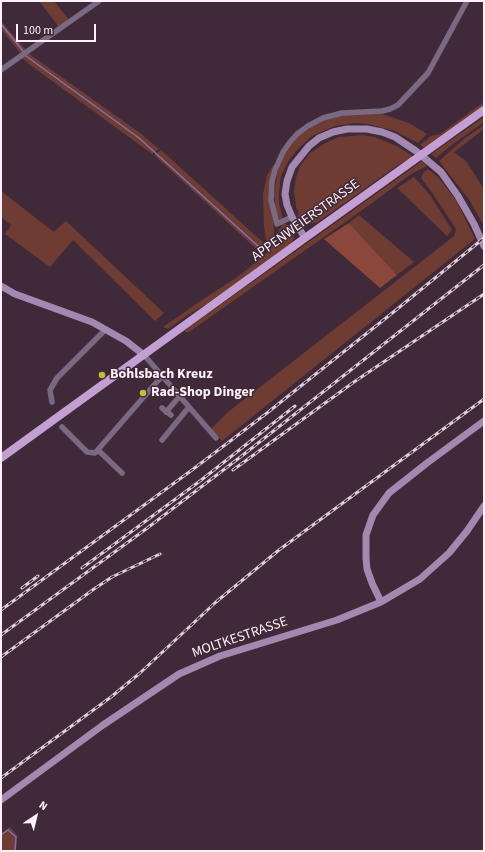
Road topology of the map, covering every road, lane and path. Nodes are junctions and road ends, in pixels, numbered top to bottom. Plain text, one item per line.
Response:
1 (99, 1) edge
2 (467, 1) edge
3 (1, 70) edge
4 (484, 110) edge
5 (292, 217) junction
6 (305, 238) junction
7 (484, 246) edge
8 (1, 286) edge
9 (105, 330) junction
10 (144, 355) junction
11 (162, 376) junction
12 (180, 396) junction
13 (52, 402) dead end
14 (189, 407) junction
15 (166, 412) dead end
16 (484, 421) edge
17 (62, 427) dead end
18 (216, 438) dead end
19 (162, 440) dead end
20 (98, 450) junction
21 (1, 458) edge
22 (122, 473) dead end
23 (484, 506) edge
24 (381, 602) junction
25 (1, 800) edge

1 - 3 street
2 - 5 street
4 - 6 main road, APPENWEIERSTRASSE
5 - 6 street
5 - 7 street
6 - 10 main road, APPENWEIERSTRASSE
8 - 9 street
9 - 10 street
9 - 13 street
10 - 11 street
10 - 21 main road, APPENWEIERSTRASSE
11 - 12 street
11 - 20 street
12 - 14 street
12 - 15 street
14 - 18 street
14 - 19 street
16 - 24 street
17 - 20 street
20 - 22 street
23 - 24 street, MOLTKESTRASSE
24 - 25 street, MOLTKESTRASSE

